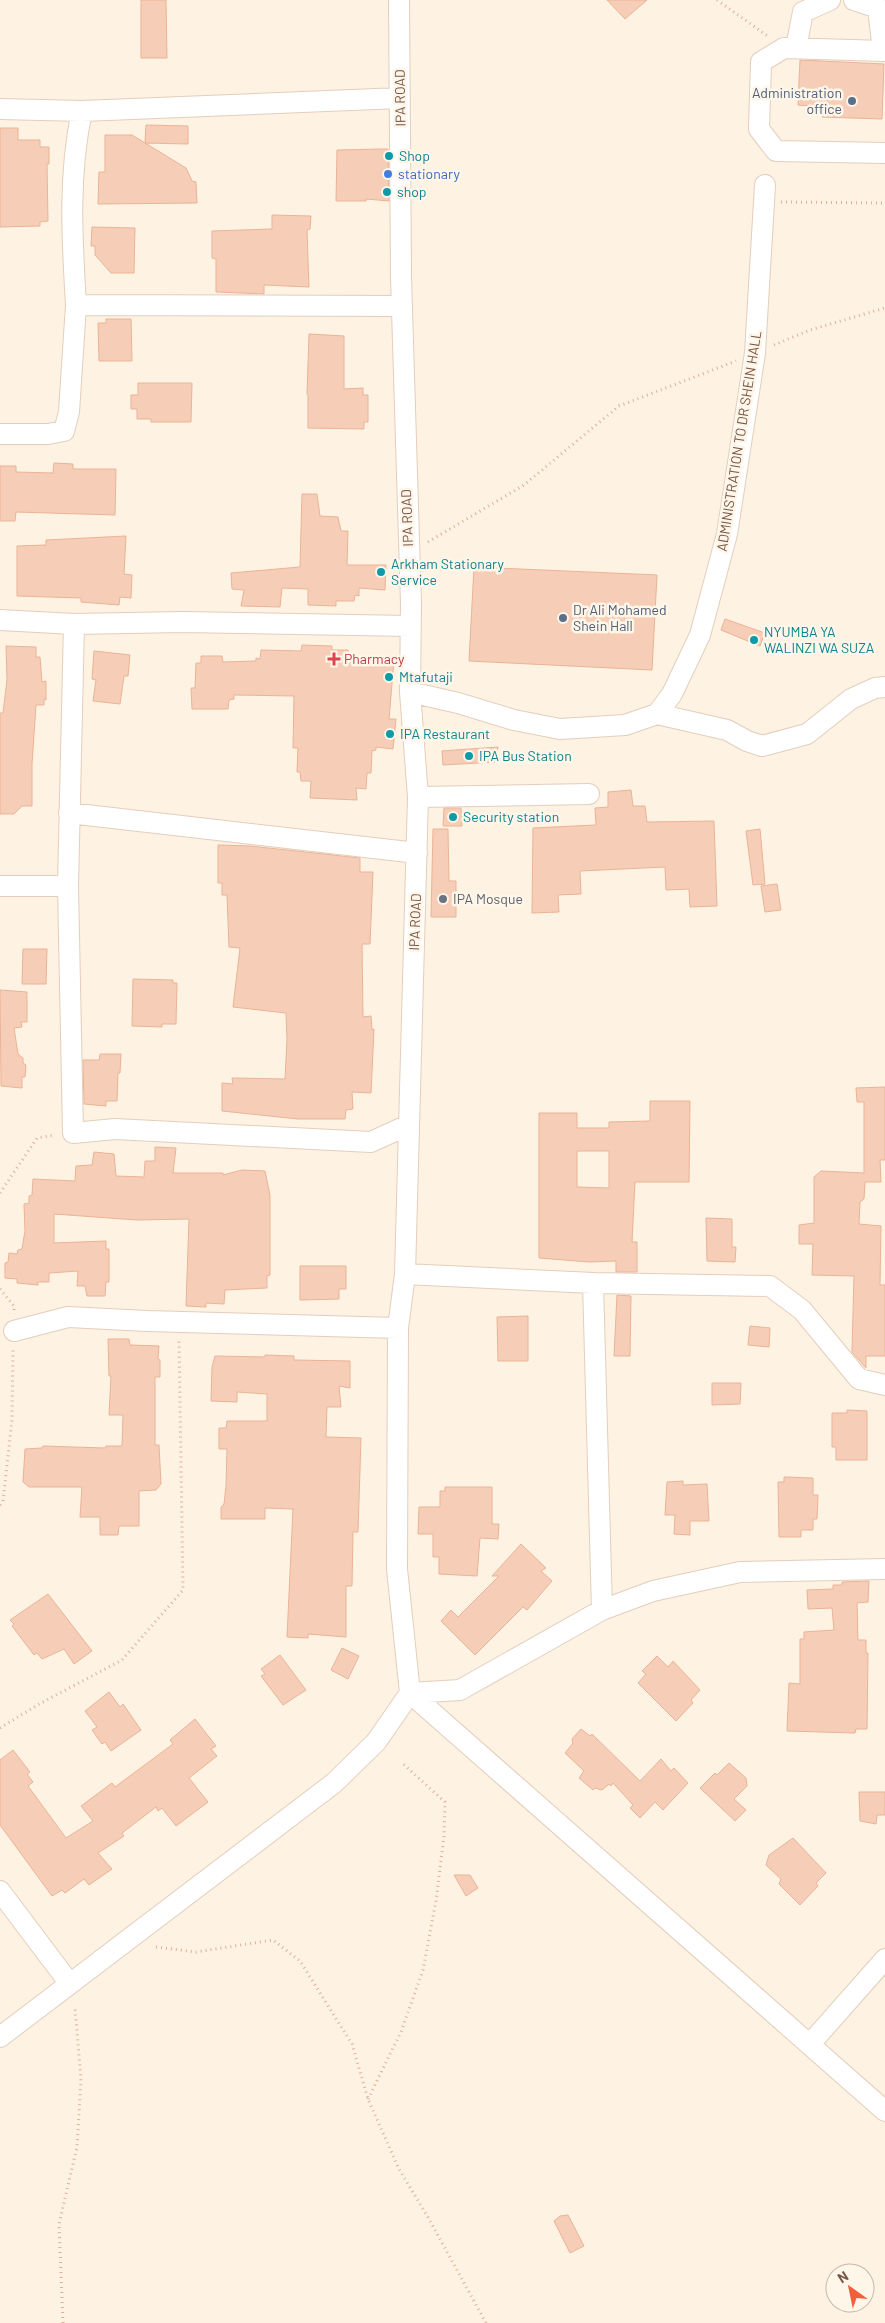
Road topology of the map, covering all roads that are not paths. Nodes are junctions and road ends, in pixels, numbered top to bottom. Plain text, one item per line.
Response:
1 (399, 0) edge
2 (830, 0) edge
3 (854, 0) edge
4 (790, 48) junction
5 (884, 51) edge
6 (400, 98) junction
7 (0, 110) edge
8 (82, 111) junction
9 (885, 153) edge
10 (765, 185) dead end
11 (76, 305) junction
12 (402, 306) junction
13 (0, 434) edge
14 (0, 620) edge
15 (74, 624) junction
16 (410, 626) junction
17 (885, 687) edge
18 (410, 692) junction
19 (657, 714) junction
20 (589, 794) dead end
21 (418, 797) junction
22 (68, 813) junction
23 (417, 853) junction
24 (0, 886) edge
25 (68, 886) junction
26 (408, 1125) junction
27 (405, 1274) junction
28 (594, 1283) junction
29 (398, 1328) junction
30 (14, 1331) road end
31 (885, 1384) edge
32 (885, 1569) edge
33 (602, 1610) junction
34 (410, 1693) junction
35 (0, 1891) edge
36 (885, 1959) edge
37 (70, 1984) junction
38 (0, 2037) edge
39 (810, 2044) junction
40 (885, 2110) edge

1 - 6 street, IPA ROAD
2 - 4 street
3 - 5 street
4 - 5 street
4 - 9 street
6 - 8 street
6 - 12 street, IPA ROAD
7 - 8 street
8 - 11 street
10 - 19 street, ADMINISTRATION TO DR SHEIN HALL
11 - 12 street
11 - 13 street
12 - 16 street, IPA ROAD
14 - 15 street
15 - 16 street
15 - 22 street
16 - 18 street, IPA ROAD
17 - 19 street
18 - 19 street
18 - 21 street, IPA ROAD
20 - 21 street
21 - 23 street, IPA ROAD
22 - 23 street
22 - 25 street
23 - 26 street, IPA ROAD
24 - 25 street
25 - 26 street
26 - 27 street, IPA ROAD
27 - 28 street
27 - 29 street, IPA ROAD
28 - 31 street
28 - 33 street
29 - 30 street
29 - 34 street, IPA ROAD
32 - 33 street
33 - 34 street
34 - 37 street
34 - 39 street
35 - 37 street
36 - 39 street
37 - 38 street
39 - 40 street

